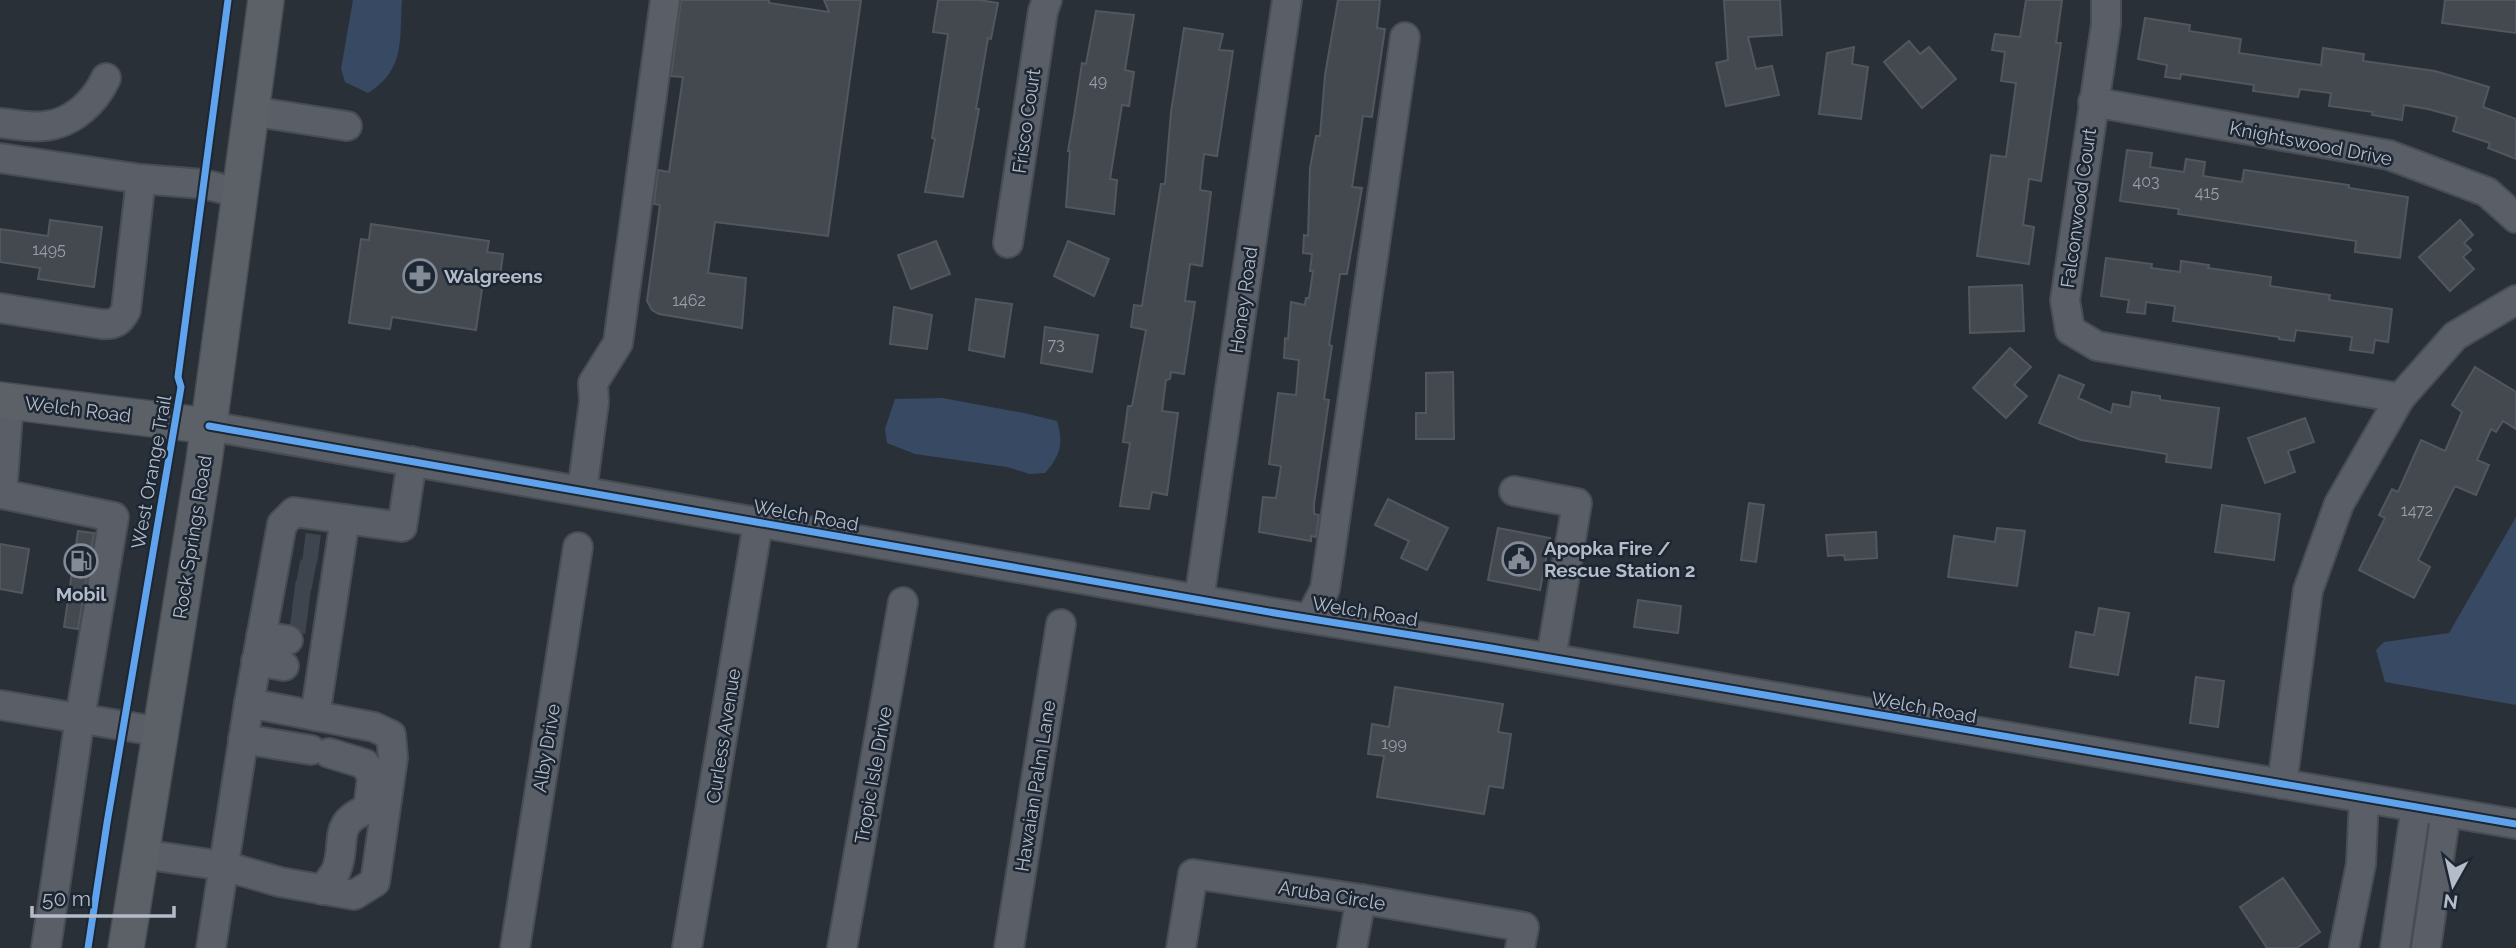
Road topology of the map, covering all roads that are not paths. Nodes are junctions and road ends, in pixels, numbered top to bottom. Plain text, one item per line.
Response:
1 (266, 0) edge
2 (665, 0) edge
3 (1047, 0) edge
4 (1287, 0) edge
5 (2106, 0) edge
6 (1405, 37) dead end
7 (106, 78) dead end
8 (2093, 102) junction
9 (251, 111) junction
10 (0, 123) edge
11 (347, 126) dead end
12 (0, 158) edge
13 (141, 179) junction
14 (240, 193) junction
15 (2516, 218) edge
16 (1008, 243) dead end
17 (2516, 300) edge
18 (0, 308) edge
19 (2400, 398) junction
20 (4, 400) edge
21 (209, 426) junction
22 (412, 461) junction
23 (582, 491) junction
24 (1514, 491) dead end
25 (1, 494) edge
26 (345, 519) junction
27 (758, 523) junction
28 (578, 547) dead end
29 (1199, 600) junction
30 (903, 602) dead end
31 (300, 607) junction
32 (1310, 618) junction
33 (1061, 624) dead end
34 (1551, 658) junction
35 (248, 703) junction
36 (0, 705) edge
37 (315, 716) junction
38 (80, 718) junction
39 (161, 732) junction
40 (243, 739) junction
41 (2283, 784) junction
42 (2364, 798) junction
43 (2416, 807) junction
44 (2446, 812) junction
45 (2516, 824) edge
46 (142, 854) junction
47 (224, 866) junction
48 (340, 892) junction
49 (1361, 899) junction
50 (46, 948) edge
51 (126, 948) edge
52 (211, 948) edge
53 (515, 948) edge
54 (687, 948) edge
55 (842, 948) edge
56 (1009, 948) edge
57 (1181, 948) edge
58 (1352, 948) edge
59 (1520, 948) edge
60 (2344, 948) edge
61 (2395, 948) edge
62 (2426, 948) edge

1 - 9 main road, Rock Springs Road
2 - 23 street
3 - 16 street, Frisco Court
4 - 29 street, Honey Road
5 - 8 street, Falconwood Court
6 - 32 street
7 - 10 street
8 - 15 street, Knightswood Drive
8 - 19 street, Falconwood Court
9 - 11 street
9 - 14 main road, Rock Springs Road
12 - 13 street
13 - 14 street
13 - 18 street
14 - 21 main road, Rock Springs Road
17 - 19 street
19 - 41 street
20 - 21 main road, Welch Road
20 - 25 street
21 - 22 street, Welch Road
21 - 39 main road, Rock Springs Road
22 - 23 street, Welch Road
22 - 26 street
23 - 27 street, Welch Road
24 - 34 street
25 - 38 street
26 - 31 street
26 - 31 street
27 - 29 street, Welch Road
27 - 54 street, Curless Avenue
28 - 53 street, Alby Drive
29 - 32 street, Welch Road
30 - 55 street, Tropic Isle Drive
31 - 35 street
31 - 37 street
32 - 34 street, Welch Road
33 - 56 street, Hawaian Palm Lane
34 - 41 street, Welch Road
35 - 37 street
35 - 40 street
36 - 38 street
37 - 48 street
38 - 39 street
38 - 50 street
39 - 46 main road, Rock Springs Road
40 - 47 street
40 - 48 street
41 - 42 street, Welch Road
42 - 43 street, Welch Road
42 - 60 street
43 - 44 street, Welch Road
43 - 61 street
44 - 45 street, Welch Road
44 - 62 street
46 - 47 street
46 - 51 main road, Rock Springs Road
47 - 48 street
47 - 52 street
49 - 57 street, Aruba Circle
49 - 58 street
49 - 59 street, Aruba Circle

